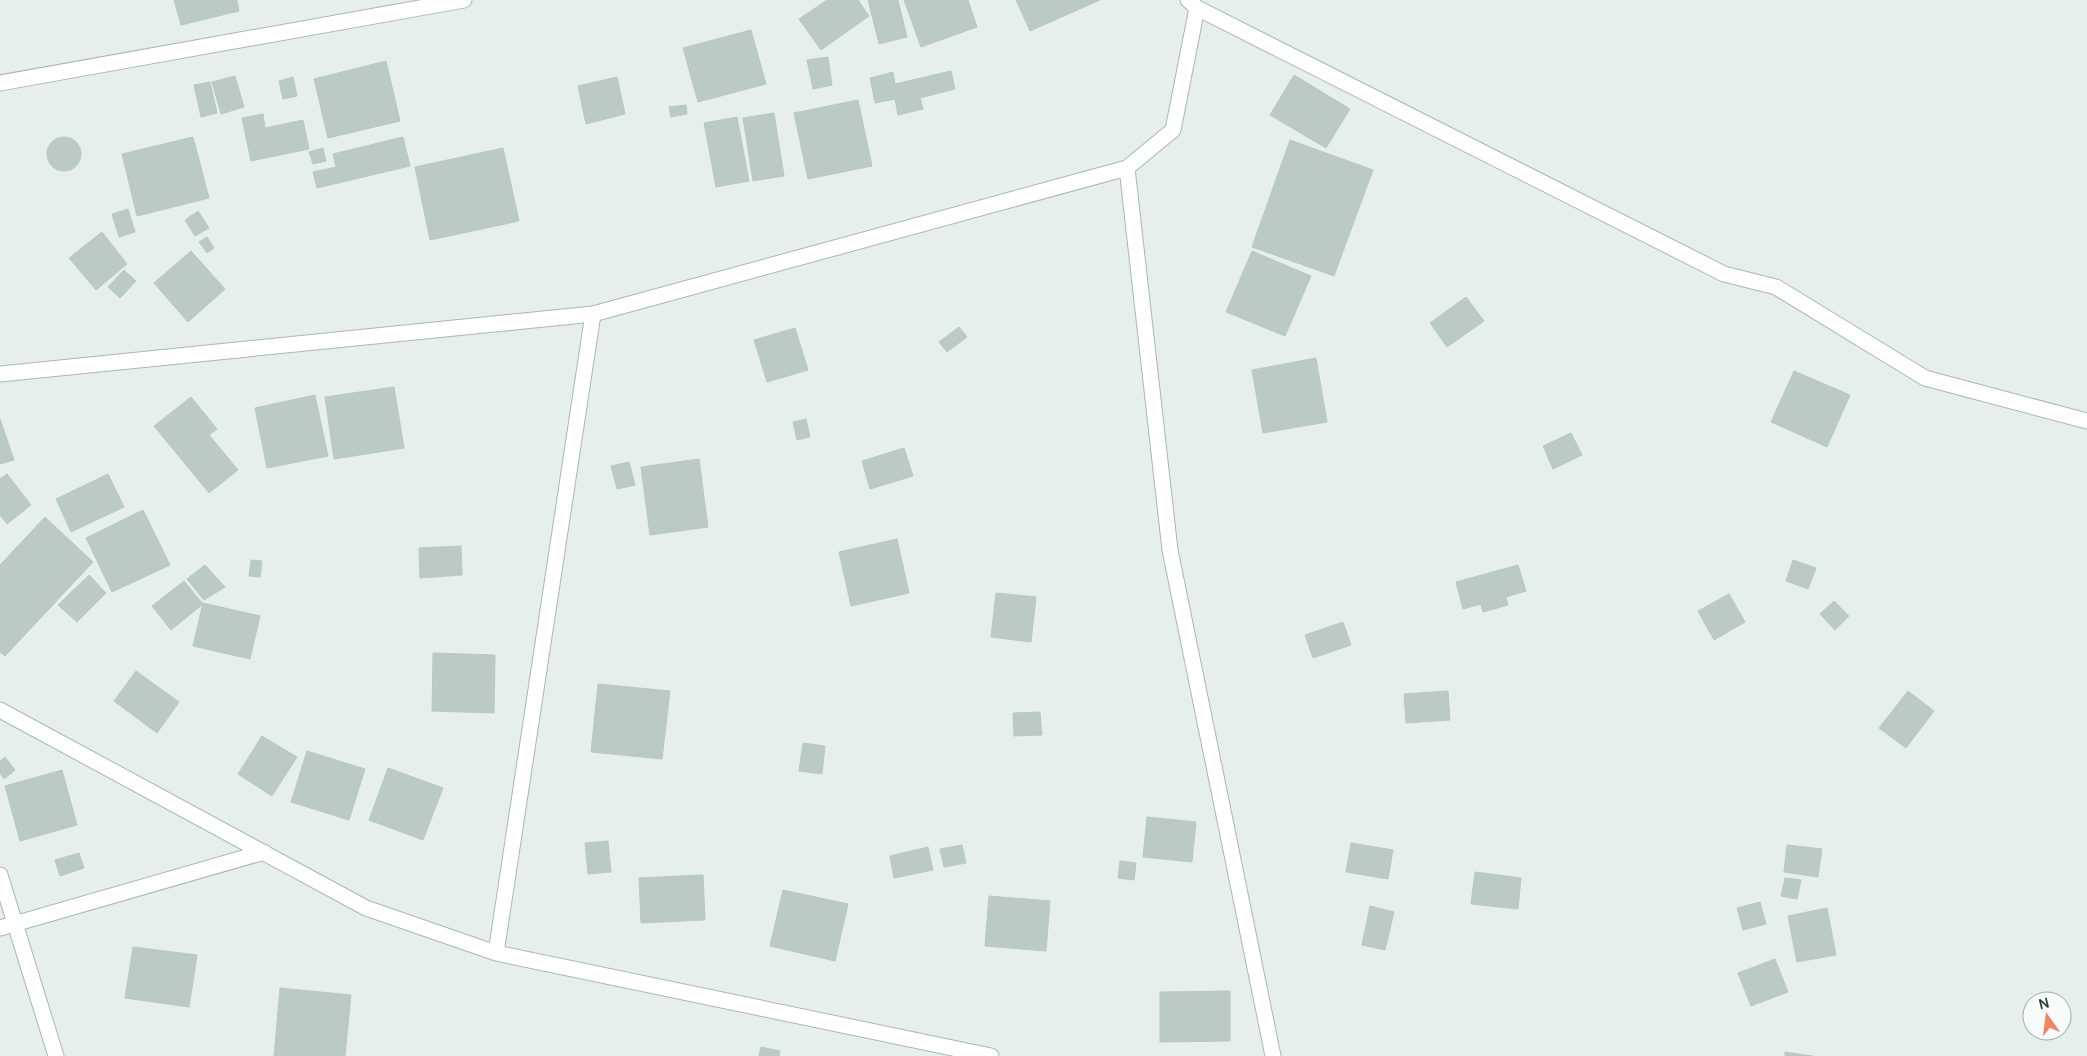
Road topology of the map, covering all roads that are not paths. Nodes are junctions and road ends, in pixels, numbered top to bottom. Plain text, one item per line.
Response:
1 (464, 0) edge
2 (1192, 4) edge
3 (0, 83) edge
4 (1127, 168) junction
5 (593, 314) junction
6 (0, 374) edge
7 (2087, 421) edge
8 (0, 710) edge
9 (264, 852) junction
10 (0, 876) edge
11 (15, 924) junction
12 (0, 928) edge
13 (496, 953) junction
14 (56, 1056) edge
15 (992, 1056) edge
16 (1273, 1056) edge

1 - 3 street
2 - 4 street
2 - 7 street
4 - 5 street
4 - 16 street
5 - 6 street
5 - 13 street
8 - 9 street
9 - 11 street
9 - 13 street
10 - 11 street
11 - 12 street
11 - 14 street
13 - 15 street

